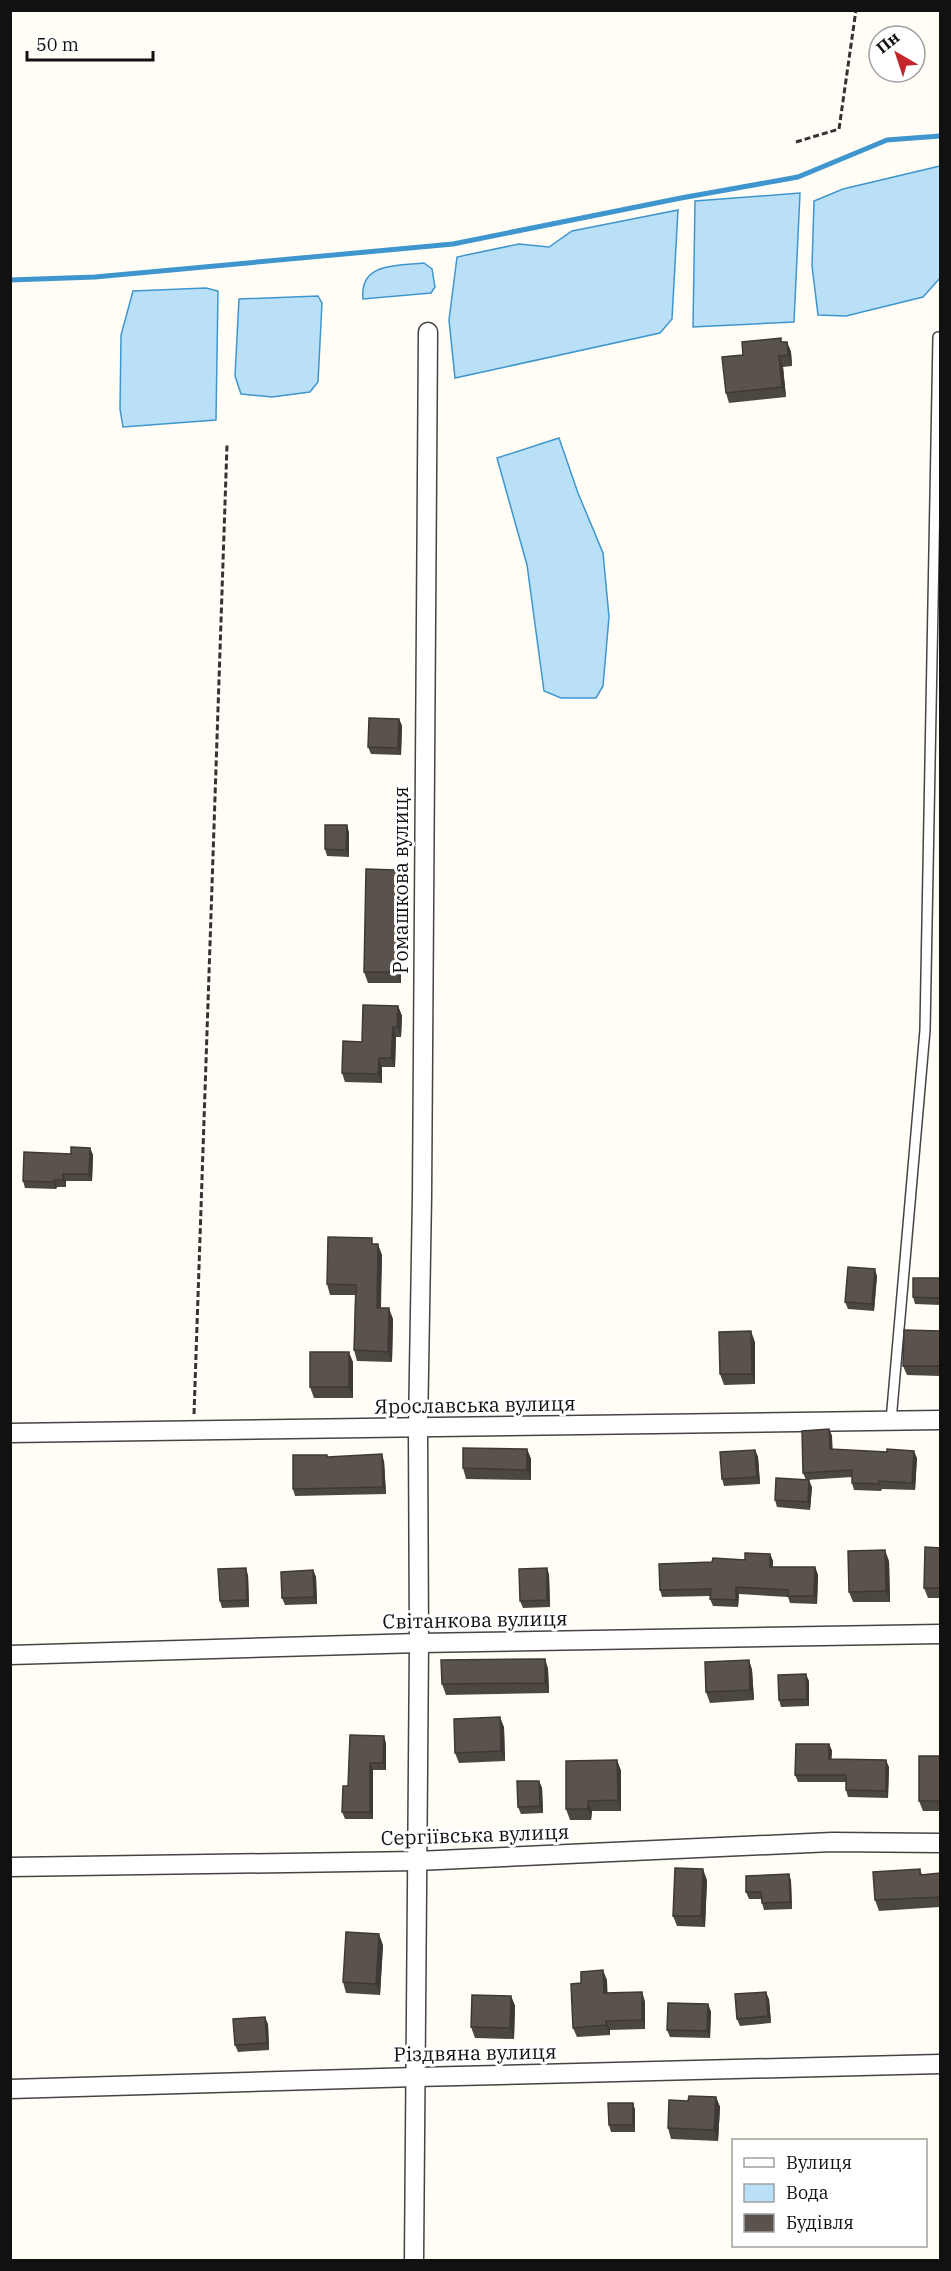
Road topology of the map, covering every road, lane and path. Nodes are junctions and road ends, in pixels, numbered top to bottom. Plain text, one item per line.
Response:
1 (856, 10) edge
2 (796, 142) dead end
3 (428, 332) dead end
4 (938, 338) dead end
5 (226, 446) dead end
6 (891, 1420) junction
7 (940, 1420) edge
8 (418, 1429) junction
9 (193, 1431) junction
10 (10, 1433) edge
11 (940, 1634) edge
12 (419, 1643) junction
13 (10, 1655) edge
14 (940, 1843) edge
15 (417, 1861) junction
16 (10, 1867) edge
17 (940, 2064) edge
18 (416, 2077) junction
19 (10, 2089) edge
20 (414, 2260) edge

1 - 2 path
3 - 8 street, Ромашкова вулиця
4 - 6 lane
5 - 9 path
6 - 7 street, Ярославська вулиця
6 - 8 street, Ярославська вулиця
8 - 9 street, Ярославська вулиця
8 - 12 street, Ромашкова вулиця
9 - 10 street, Ярославська вулиця
11 - 12 street, Світанкова вулиця
12 - 13 street, Світанкова вулиця
12 - 15 street, Ромашкова вулиця
14 - 15 street, Сергіївська вулиця
15 - 16 street, Сергіївська вулиця
15 - 18 street, Ромашкова вулиця
17 - 18 street, Різдвяна вулиця
18 - 19 street, Різдвяна вулиця
18 - 20 street, Ромашкова вулиця

